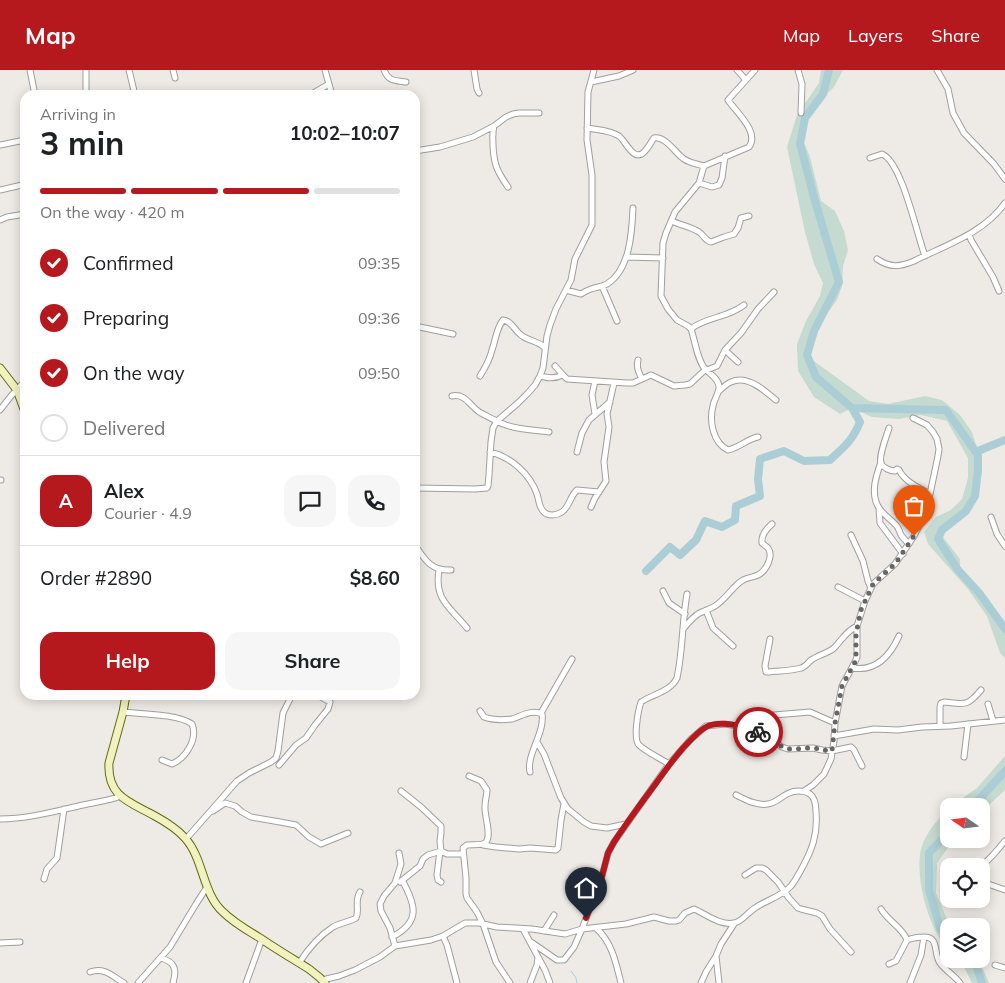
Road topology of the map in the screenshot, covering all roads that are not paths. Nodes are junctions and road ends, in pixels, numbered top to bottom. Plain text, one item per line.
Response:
1 (30, 70) edge
2 (86, 70) edge
3 (130, 70) edge
4 (173, 70) edge
5 (326, 70) edge
6 (384, 70) edge
7 (474, 70) edge
8 (594, 70) edge
9 (633, 70) edge
10 (737, 70) edge
11 (755, 70) edge
12 (798, 70) edge
13 (937, 70) edge
14 (175, 78) dead end
15 (746, 80) junction
16 (406, 82) dead end
17 (591, 82) junction
18 (328, 84) junction
19 (34, 90) edge
20 (86, 90) edge
21 (134, 90) edge
22 (318, 90) edge
23 (330, 90) edge
24 (479, 93) dead end
25 (539, 113) dead end
26 (801, 113) dead end
27 (494, 126) junction
28 (588, 128) junction
29 (20, 141) edge
30 (0, 145) edge
31 (420, 150) edge
32 (725, 156) junction
33 (870, 158) dead end
34 (704, 166) junction
35 (1005, 179) edge
36 (700, 183) junction
37 (20, 185) edge
38 (508, 187) dead end
39 (0, 190) edge
40 (1005, 203) edge
41 (632, 208) dead end
42 (20, 215) edge
43 (749, 216) dead end
44 (0, 220) edge
45 (672, 221) junction
46 (969, 234) junction
47 (925, 256) junction
48 (626, 257) junction
49 (663, 258) junction
50 (877, 259) dead end
51 (602, 286) junction
52 (566, 290) junction
53 (999, 291) dead end
54 (774, 292) dead end
55 (744, 306) dead end
56 (617, 321) dead end
57 (420, 327) edge
58 (691, 329) junction
59 (454, 334) dead end
60 (545, 349) junction
61 (725, 350) junction
62 (638, 360) dead end
63 (738, 362) dead end
64 (555, 366) dead end
65 (0, 368) edge
66 (706, 370) junction
67 (562, 375) junction
68 (480, 376) dead end
69 (540, 376) junction
70 (642, 378) junction
71 (595, 381) junction
72 (614, 383) junction
73 (20, 387) edge
74 (17, 390) junction
75 (718, 392) junction
76 (452, 396) dead end
77 (20, 398) edge
78 (776, 400) dead end
79 (610, 402) junction
80 (0, 410) edge
81 (595, 414) junction
82 (914, 418) dead end
83 (498, 421) junction
84 (889, 428) dead end
85 (549, 432) dead end
86 (758, 436) dead end
87 (490, 452) junction
88 (577, 452) dead end
89 (881, 461) junction
90 (420, 488) edge
91 (599, 492) junction
92 (930, 494) junction
93 (591, 507) dead end
94 (879, 508) junction
95 (991, 517) dead end
96 (772, 524) dead end
97 (851, 535) dead end
98 (909, 544) junction
99 (1005, 546) edge
100 (420, 552) edge
101 (903, 554) junction
102 (439, 570) junction
103 (450, 570) dead end
104 (838, 587) dead end
105 (872, 588) junction
106 (663, 591) dead end
107 (687, 594) dead end
108 (865, 601) junction
109 (706, 610) junction
110 (684, 614) junction
111 (857, 626) junction
112 (467, 628) dead end
113 (683, 628) junction
114 (899, 636) dead end
115 (770, 639) dead end
116 (733, 646) dead end
117 (572, 660) dead end
118 (852, 668) junction
119 (981, 690) dead end
120 (125, 700) edge
121 (290, 700) edge
122 (326, 700) edge
123 (988, 704) dead end
124 (480, 711) dead end
125 (124, 712) junction
126 (541, 713) junction
127 (774, 715) dead end
128 (1005, 720) edge
129 (994, 721) junction
130 (835, 723) junction
131 (968, 724) junction
132 (940, 726) junction
133 (834, 736) junction
134 (537, 742) junction
135 (832, 751) junction
136 (964, 756) dead end
137 (162, 760) dead end
138 (669, 764) junction
139 (279, 765) dead end
140 (862, 766) dead end
141 (530, 772) dead end
142 (469, 776) dead end
143 (401, 791) dead end
144 (804, 791) junction
145 (736, 795) dead end
146 (121, 796) junction
147 (564, 804) junction
148 (64, 809) junction
149 (208, 813) junction
150 (0, 819) edge
151 (627, 824) junction
152 (348, 833) dead end
153 (186, 839) junction
154 (1005, 842) edge
155 (482, 845) junction
156 (440, 851) junction
157 (399, 853) dead end
158 (463, 854) junction
159 (990, 858) edge
160 (745, 875) dead end
161 (602, 876) junction
162 (44, 879) dead end
163 (402, 880) junction
164 (441, 882) dead end
165 (569, 882) dead end
166 (990, 885) edge
167 (207, 886) junction
168 (390, 890) junction
169 (1005, 890) edge
170 (360, 892) dead end
171 (784, 892) junction
172 (881, 909) dead end
173 (554, 915) dead end
174 (482, 924) junction
175 (734, 924) junction
176 (596, 928) junction
177 (523, 929) junction
178 (582, 929) junction
179 (544, 931) junction
180 (443, 936) junction
181 (392, 937) junction
182 (924, 937) junction
183 (262, 939) junction
184 (907, 940) junction
185 (20, 942) dead end
186 (531, 942) junction
187 (0, 943) edge
188 (395, 946) junction
189 (851, 952) dead end
190 (538, 956) junction
191 (716, 956) junction
192 (161, 958) junction
193 (299, 963) junction
194 (889, 964) dead end
195 (995, 965) dead end
196 (1005, 968) edge
197 (90, 972) dead end
198 (323, 982) edge
199 (124, 983) edge
200 (138, 983) edge
201 (173, 983) edge
202 (246, 983) edge
203 (458, 983) edge
204 (510, 983) edge
205 (530, 983) edge
206 (550, 983) edge
207 (621, 983) edge
208 (701, 983) edge
209 (719, 983) edge
210 (910, 983) edge
211 (960, 983) edge

1 - 19 street
2 - 20 street
3 - 21 street
4 - 14 street
5 - 18 street
6 - 16 street
7 - 24 street
8 - 17 street
9 - 17 street
10 - 15 street
11 - 15 street
12 - 26 street
13 - 35 street
15 - 32 street
17 - 28 street
18 - 22 street
18 - 23 street
25 - 27 street
27 - 31 street
27 - 38 street
28 - 34 street
28 - 52 street
29 - 30 street
32 - 34 street
32 - 36 street
33 - 47 street
34 - 36 street
36 - 45 street
37 - 39 street
40 - 46 street
41 - 48 street
42 - 44 street
43 - 45 street
45 - 49 street
46 - 47 street
46 - 53 street
47 - 50 street
48 - 49 street
48 - 51 street
49 - 58 street
51 - 52 street
51 - 56 street
52 - 60 street
54 - 61 street
55 - 58 street
57 - 59 street
58 - 66 street
60 - 68 street
60 - 69 street
61 - 63 street
61 - 66 street
62 - 70 street
64 - 67 street
65 - 74 street
66 - 70 street
66 - 75 street
67 - 69 street
67 - 71 street
69 - 83 street
70 - 72 street
71 - 72 street
71 - 81 street
72 - 79 street
73 - 74 street
74 - 77 street
74 - 80 street
75 - 78 street
75 - 86 street
76 - 83 street
79 - 81 street
79 - 91 street
81 - 88 street
82 - 92 street
83 - 85 street
83 - 87 street
84 - 89 street
87 - 90 street
87 - 91 street
89 - 92 street
89 - 94 street
91 - 93 street
92 - 98 street
94 - 98 street
94 - 101 street
95 - 99 street
96 - 109 street
97 - 105 street
98 - 101 street
100 - 102 street
101 - 105 street
102 - 103 street
102 - 112 street
104 - 108 street
105 - 108 street
106 - 110 street
107 - 110 street
108 - 111 street
109 - 113 street
109 - 116 street
110 - 113 street
111 - 115 street
111 - 118 street
113 - 138 street
114 - 118 street
117 - 126 street
118 - 130 street
119 - 132 street
120 - 125 street
121 - 149 street
122 - 139 street
123 - 129 street
124 - 126 street
125 - 137 street
125 - 146 street
126 - 134 street
127 - 130 street
128 - 129 street
129 - 131 street
130 - 133 street
131 - 132 street
131 - 136 street
132 - 133 street
133 - 135 street
134 - 141 street
134 - 147 street
135 - 138 street
135 - 140 street
135 - 144 street
138 - 151 street
142 - 155 street
143 - 156 street
144 - 145 street
144 - 171 street
146 - 148 street
146 - 153 street
147 - 151 street
147 - 155 street
148 - 150 street
148 - 162 street
149 - 152 street
149 - 153 street
151 - 161 street
153 - 167 street
154 - 159 street
155 - 158 street
156 - 158 street
156 - 163 street
156 - 164 street
157 - 168 street
158 - 174 street
160 - 171 street
161 - 165 street
161 - 178 street
163 - 168 street
163 - 181 street
166 - 169 street
167 - 183 street
167 - 192 street
168 - 181 street
170 - 193 street
171 - 175 street
171 - 189 street
172 - 184 street
173 - 179 street
174 - 177 street
174 - 180 street
174 - 204 street
175 - 176 street
175 - 191 street
176 - 178 street
176 - 207 street
177 - 179 street
177 - 186 street
178 - 179 street
178 - 186 street
180 - 188 street
180 - 203 street
181 - 188 street
182 - 184 street
182 - 210 street
182 - 211 street
183 - 193 street
183 - 202 street
184 - 194 street
185 - 187 street
186 - 190 street
188 - 198 street
190 - 205 street
190 - 206 street
191 - 208 street
191 - 209 street
192 - 200 street
192 - 201 street
193 - 198 street
195 - 196 street
197 - 199 street

